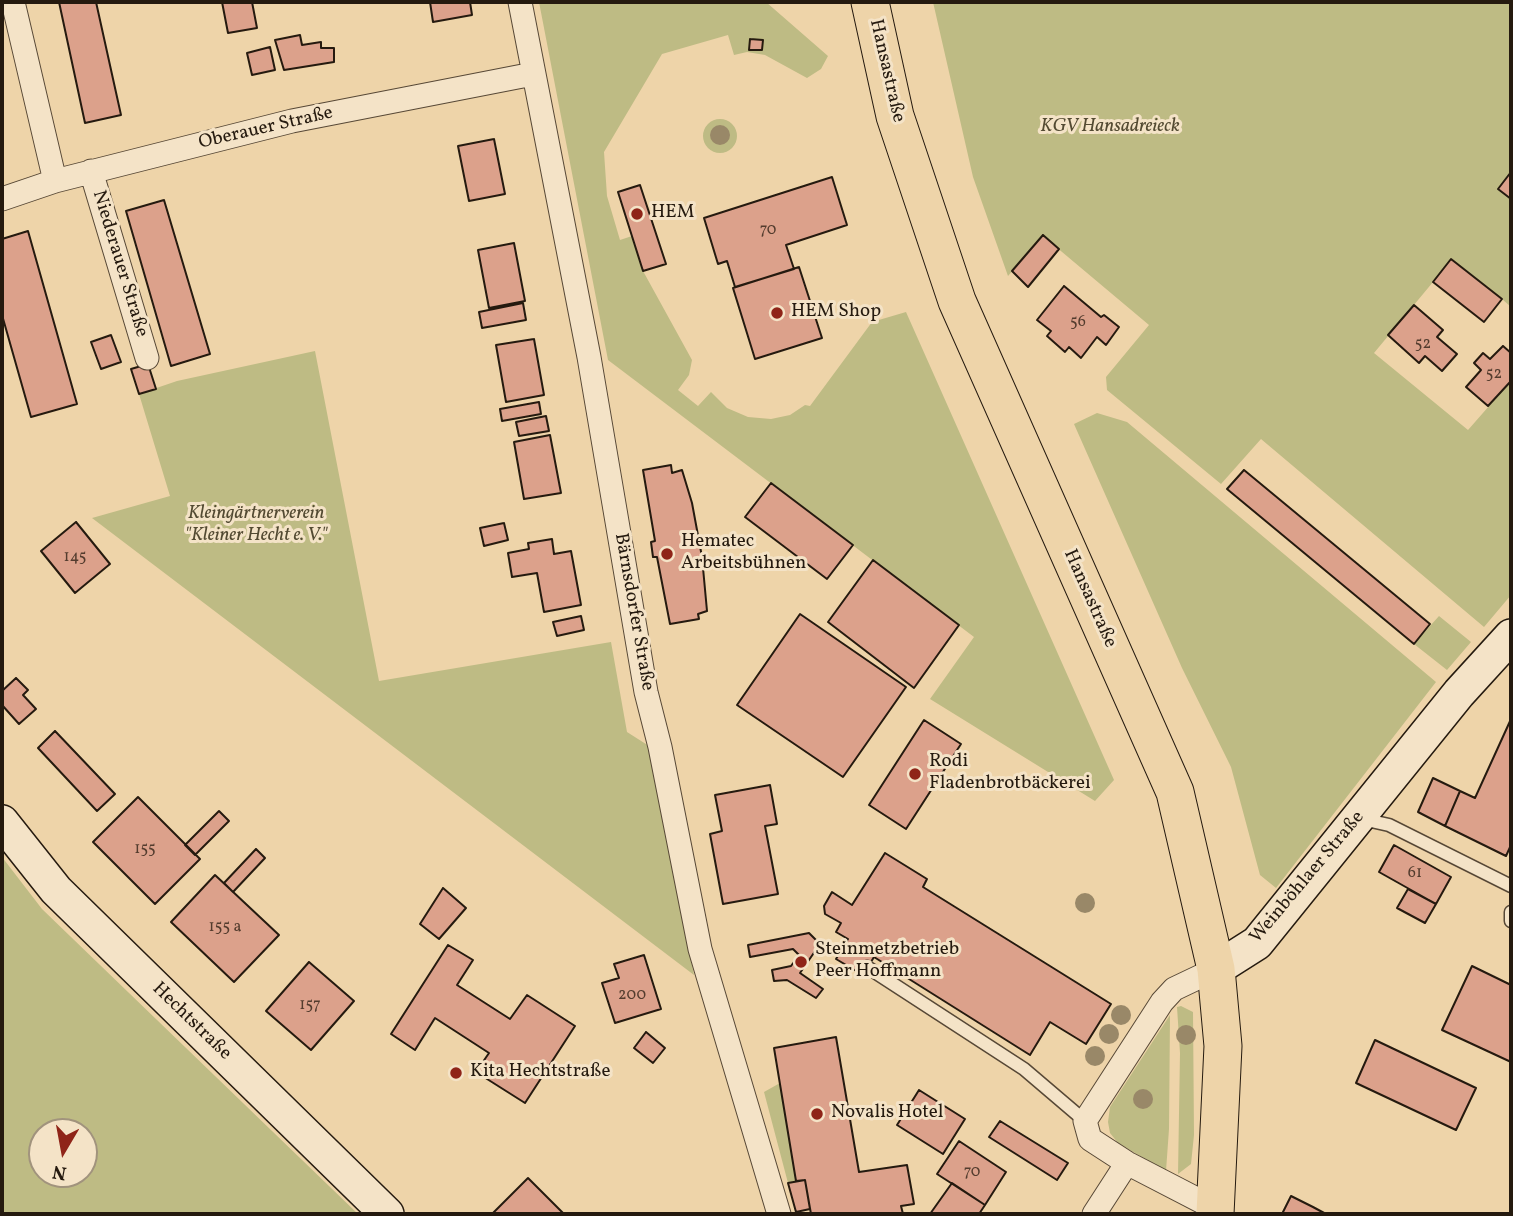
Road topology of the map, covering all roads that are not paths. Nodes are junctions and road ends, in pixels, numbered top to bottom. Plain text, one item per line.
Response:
1 (13, 2) edge
2 (520, 2) edge
3 (870, 2) edge
4 (533, 74) junction
5 (91, 171) junction
6 (55, 181) junction
7 (2, 199) edge
8 (147, 358) dead end
9 (1511, 636) edge
10 (1360, 818) junction
11 (2, 822) edge
12 (1511, 886) edge
13 (1511, 912) edge
14 (1511, 921) edge
15 (867, 967) dead end
16 (1216, 969) junction
17 (1084, 1121) junction
18 (1127, 1163) junction
19 (1215, 1212) edge
20 (387, 1214) edge
21 (779, 1214) edge
22 (1094, 1214) edge

1 - 6 street
2 - 4 street, Bärnsdorfer Straße
3 - 16 main road, Hansastraße
4 - 5 street, Oberauer Straße
4 - 21 street, Bärnsdorfer Straße
5 - 6 street, Oberauer Straße
5 - 8 street, Niederauer Straße
6 - 7 street, Oberauer Straße
9 - 10 street, Weinböhlaer Straße
10 - 12 lane
10 - 16 street, Weinböhlaer Straße
11 - 20 street, Hechtstraße
13 - 14 lane
15 - 17 lane
16 - 17 street, Weinböhlaer Straße
16 - 19 main road, Hansastraße
17 - 18 street
18 - 19 street
18 - 22 street

